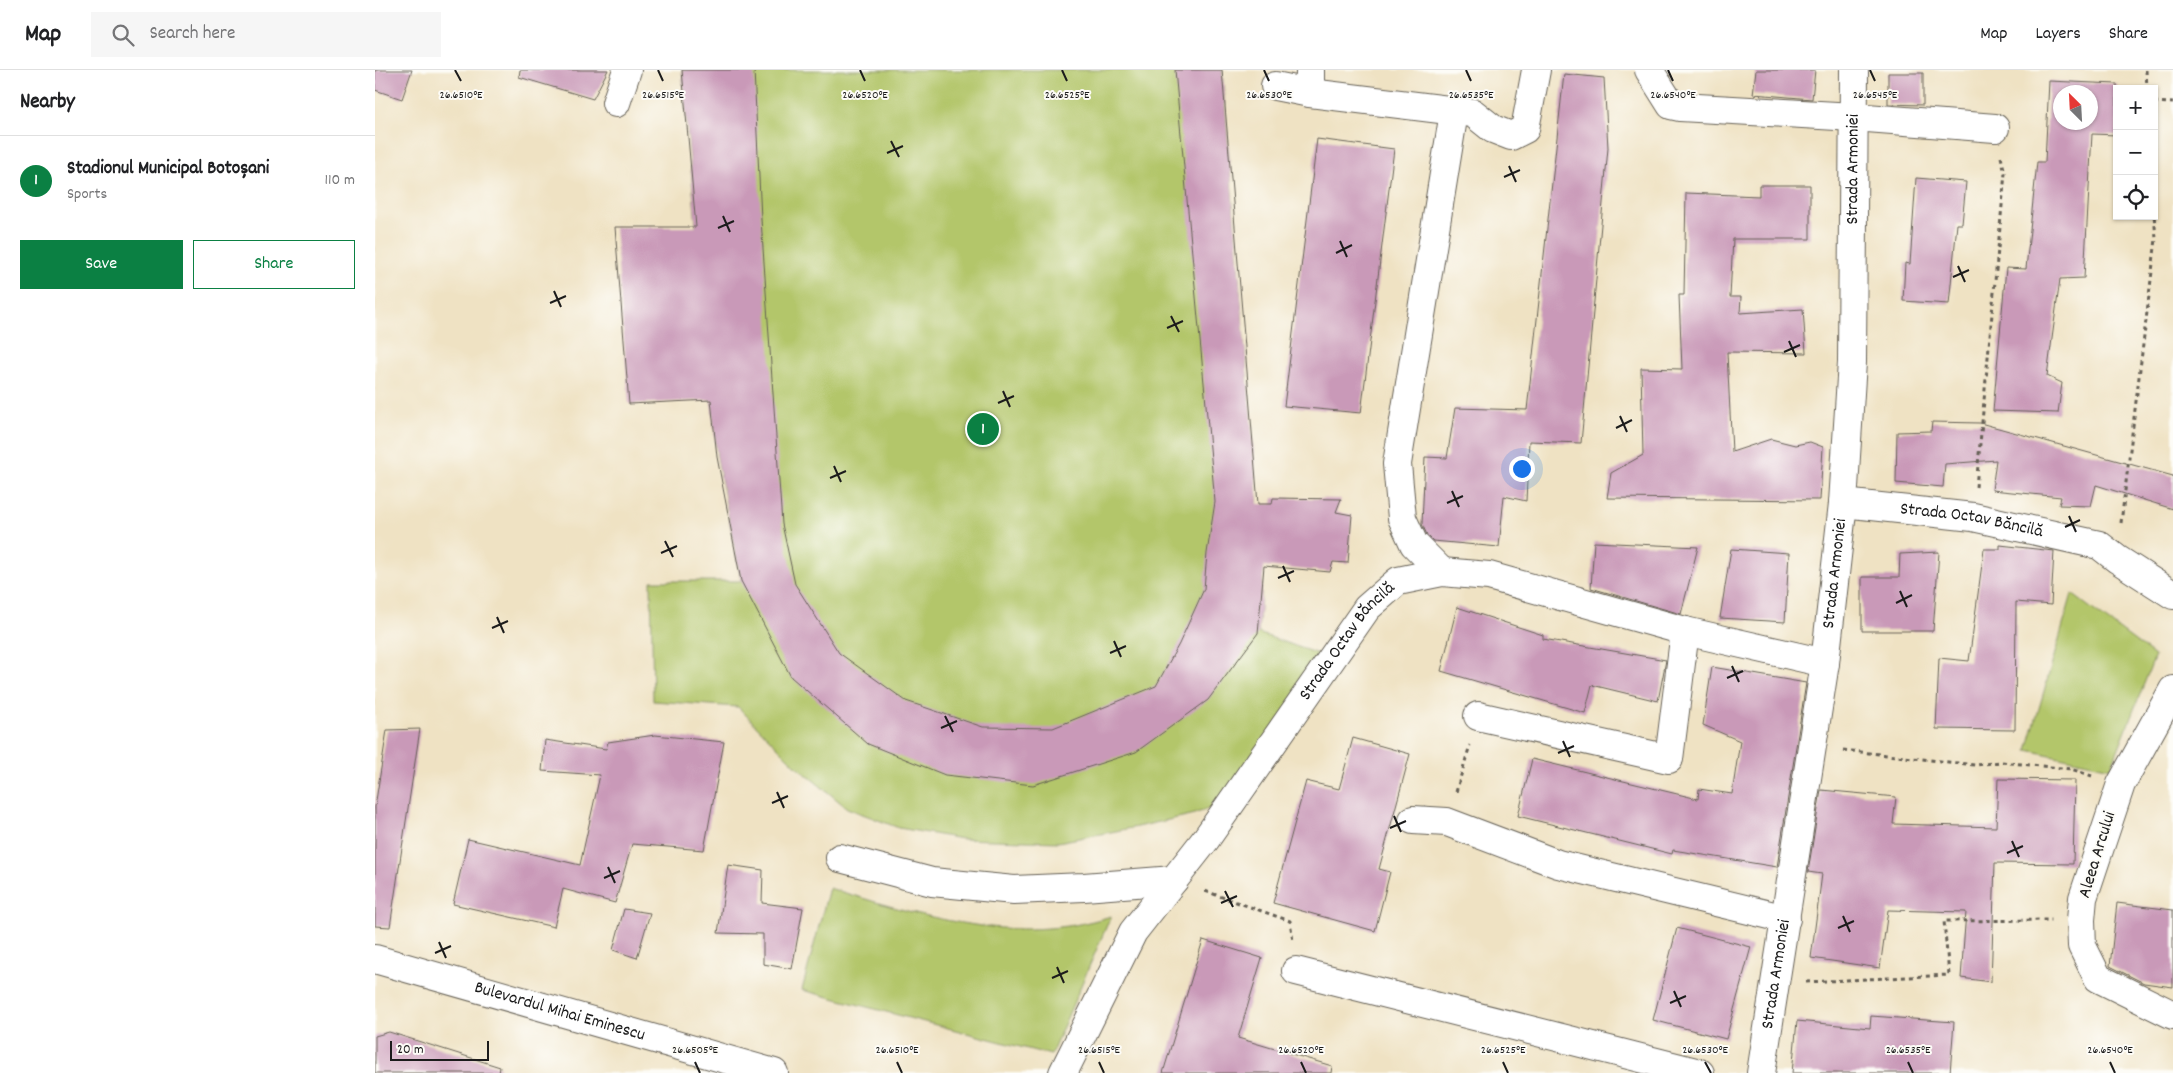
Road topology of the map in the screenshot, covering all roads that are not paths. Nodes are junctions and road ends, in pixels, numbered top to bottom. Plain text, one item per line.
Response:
1 (627, 70) edge
2 (1536, 70) edge
3 (1649, 70) edge
4 (1854, 70) edge
5 (1310, 81) edge
6 (1275, 86) dead end
7 (616, 103) dead end
8 (1454, 112) junction
9 (1854, 117) junction
10 (1995, 128) road end
11 (1843, 503) junction
12 (1442, 572) junction
13 (2173, 595) edge
14 (1685, 630) junction
15 (1825, 663) junction
16 (2173, 690) edge
17 (1478, 716) road end
18 (1413, 820) dead end
19 (840, 858) dead end
20 (1174, 880) junction
21 (1785, 919) junction
22 (375, 959) edge
23 (1296, 971) road end
24 (2173, 1015) edge
25 (774, 1073) edge
26 (1063, 1073) edge
27 (1701, 1073) edge
28 (1761, 1073) edge

1 - 7 street
2 - 8 street
3 - 9 street
4 - 9 street, Strada Armoniei
5 - 6 street
5 - 8 street
8 - 12 street
9 - 10 street
9 - 11 street, Strada Armoniei
11 - 13 street, Strada Octav Băncilă
11 - 15 street, Strada Armoniei
12 - 14 street, Strada Octav Băncilă
12 - 20 street, Strada Octav Băncilă
14 - 15 street, Strada Octav Băncilă
14 - 17 street
15 - 21 street, Strada Armoniei
16 - 24 street, Aleea Arcului
18 - 21 street
19 - 20 street
20 - 26 street, Strada Octav Băncilă
21 - 28 street, Strada Armoniei
22 - 25 street, Bulevardul Mihai Eminescu
23 - 27 street

